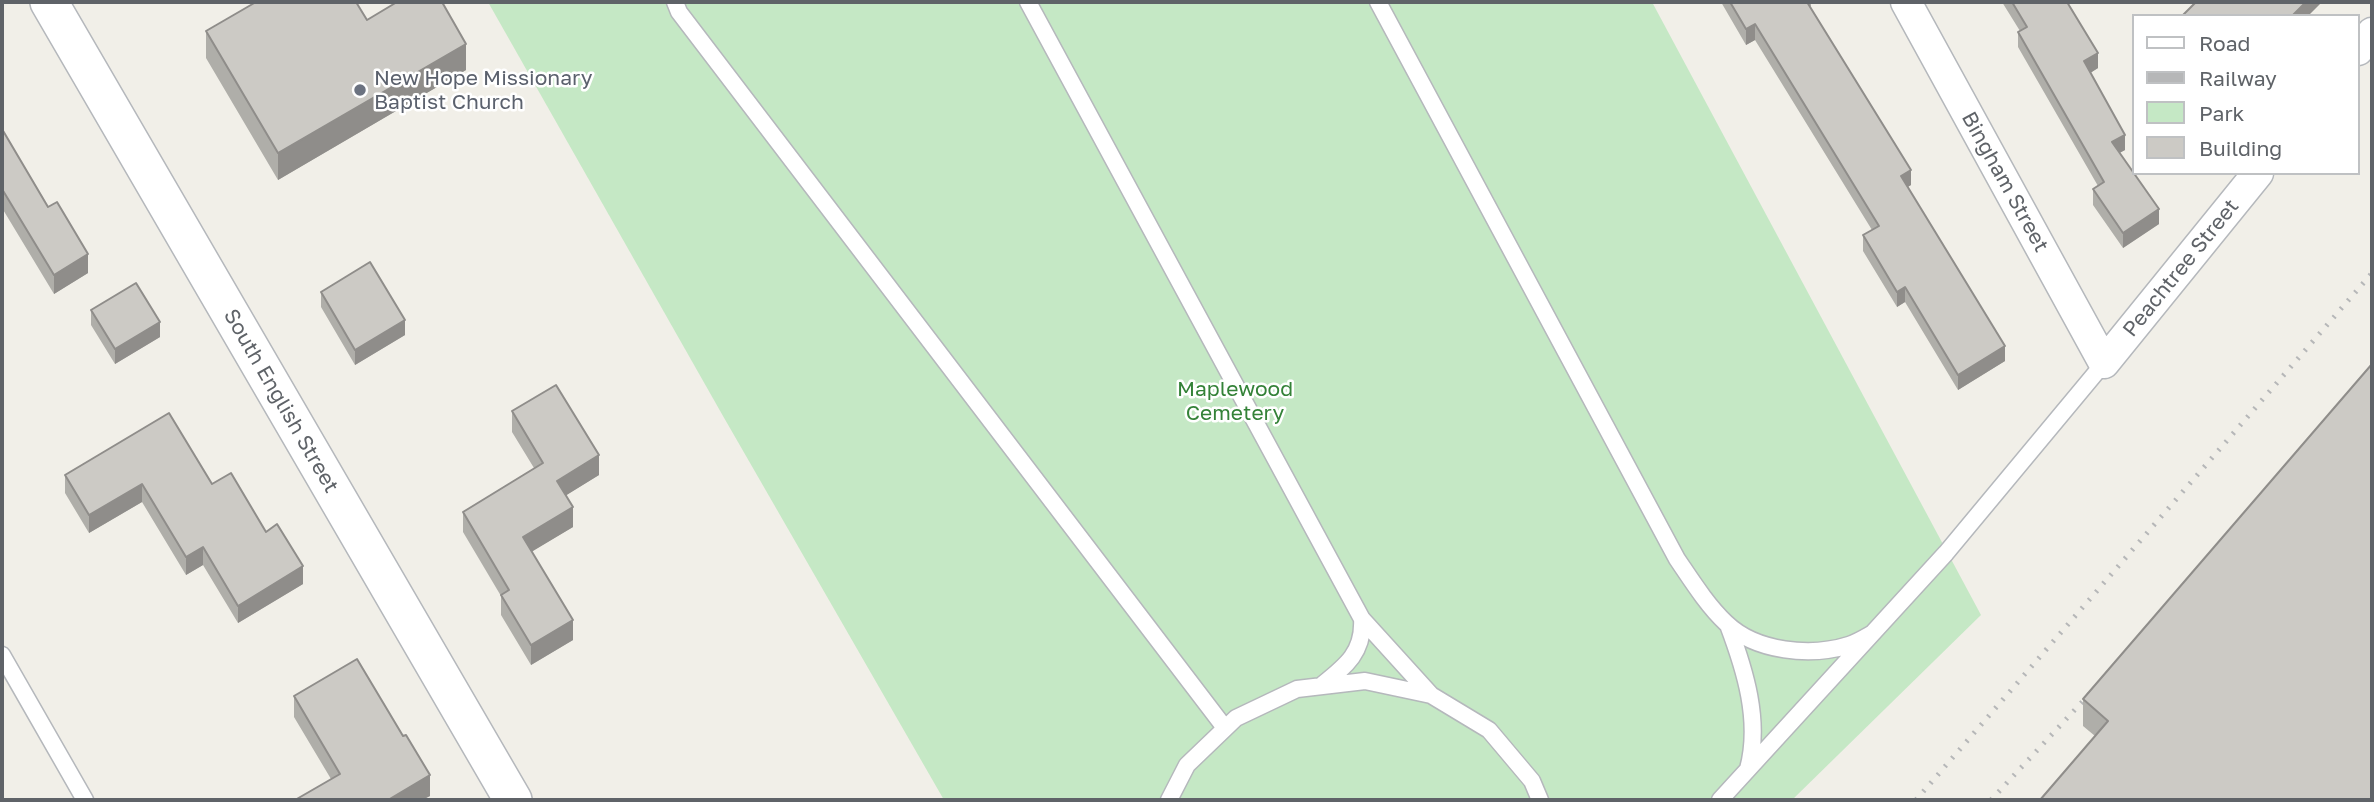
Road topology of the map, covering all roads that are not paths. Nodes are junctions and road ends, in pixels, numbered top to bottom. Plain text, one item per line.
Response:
1 (49, 2) edge
2 (675, 2) edge
3 (1028, 2) edge
4 (1378, 2) edge
5 (1906, 2) edge
6 (2372, 33) edge
7 (2360, 48) edge
8 (2256, 175) edge
9 (2104, 363) junction
10 (1362, 619) junction
11 (1728, 625) junction
12 (1873, 633) junction
13 (2, 656) edge
14 (1322, 685) junction
15 (1431, 695) junction
16 (1225, 728) junction
17 (1748, 771) junction
18 (85, 800) edge
19 (513, 800) edge
20 (1169, 800) edge
21 (1540, 800) edge
22 (1720, 800) edge

1 - 19 street, South English Street
2 - 16 lane
3 - 10 lane
4 - 11 lane
5 - 9 street, Bingham Street
6 - 7 street
8 - 9 street, Peachtree Street
9 - 12 lane
10 - 14 lane
10 - 15 lane
11 - 12 lane
11 - 17 lane
12 - 17 lane
13 - 18 lane
14 - 15 lane
14 - 16 lane
15 - 21 lane
16 - 20 lane
17 - 22 lane

